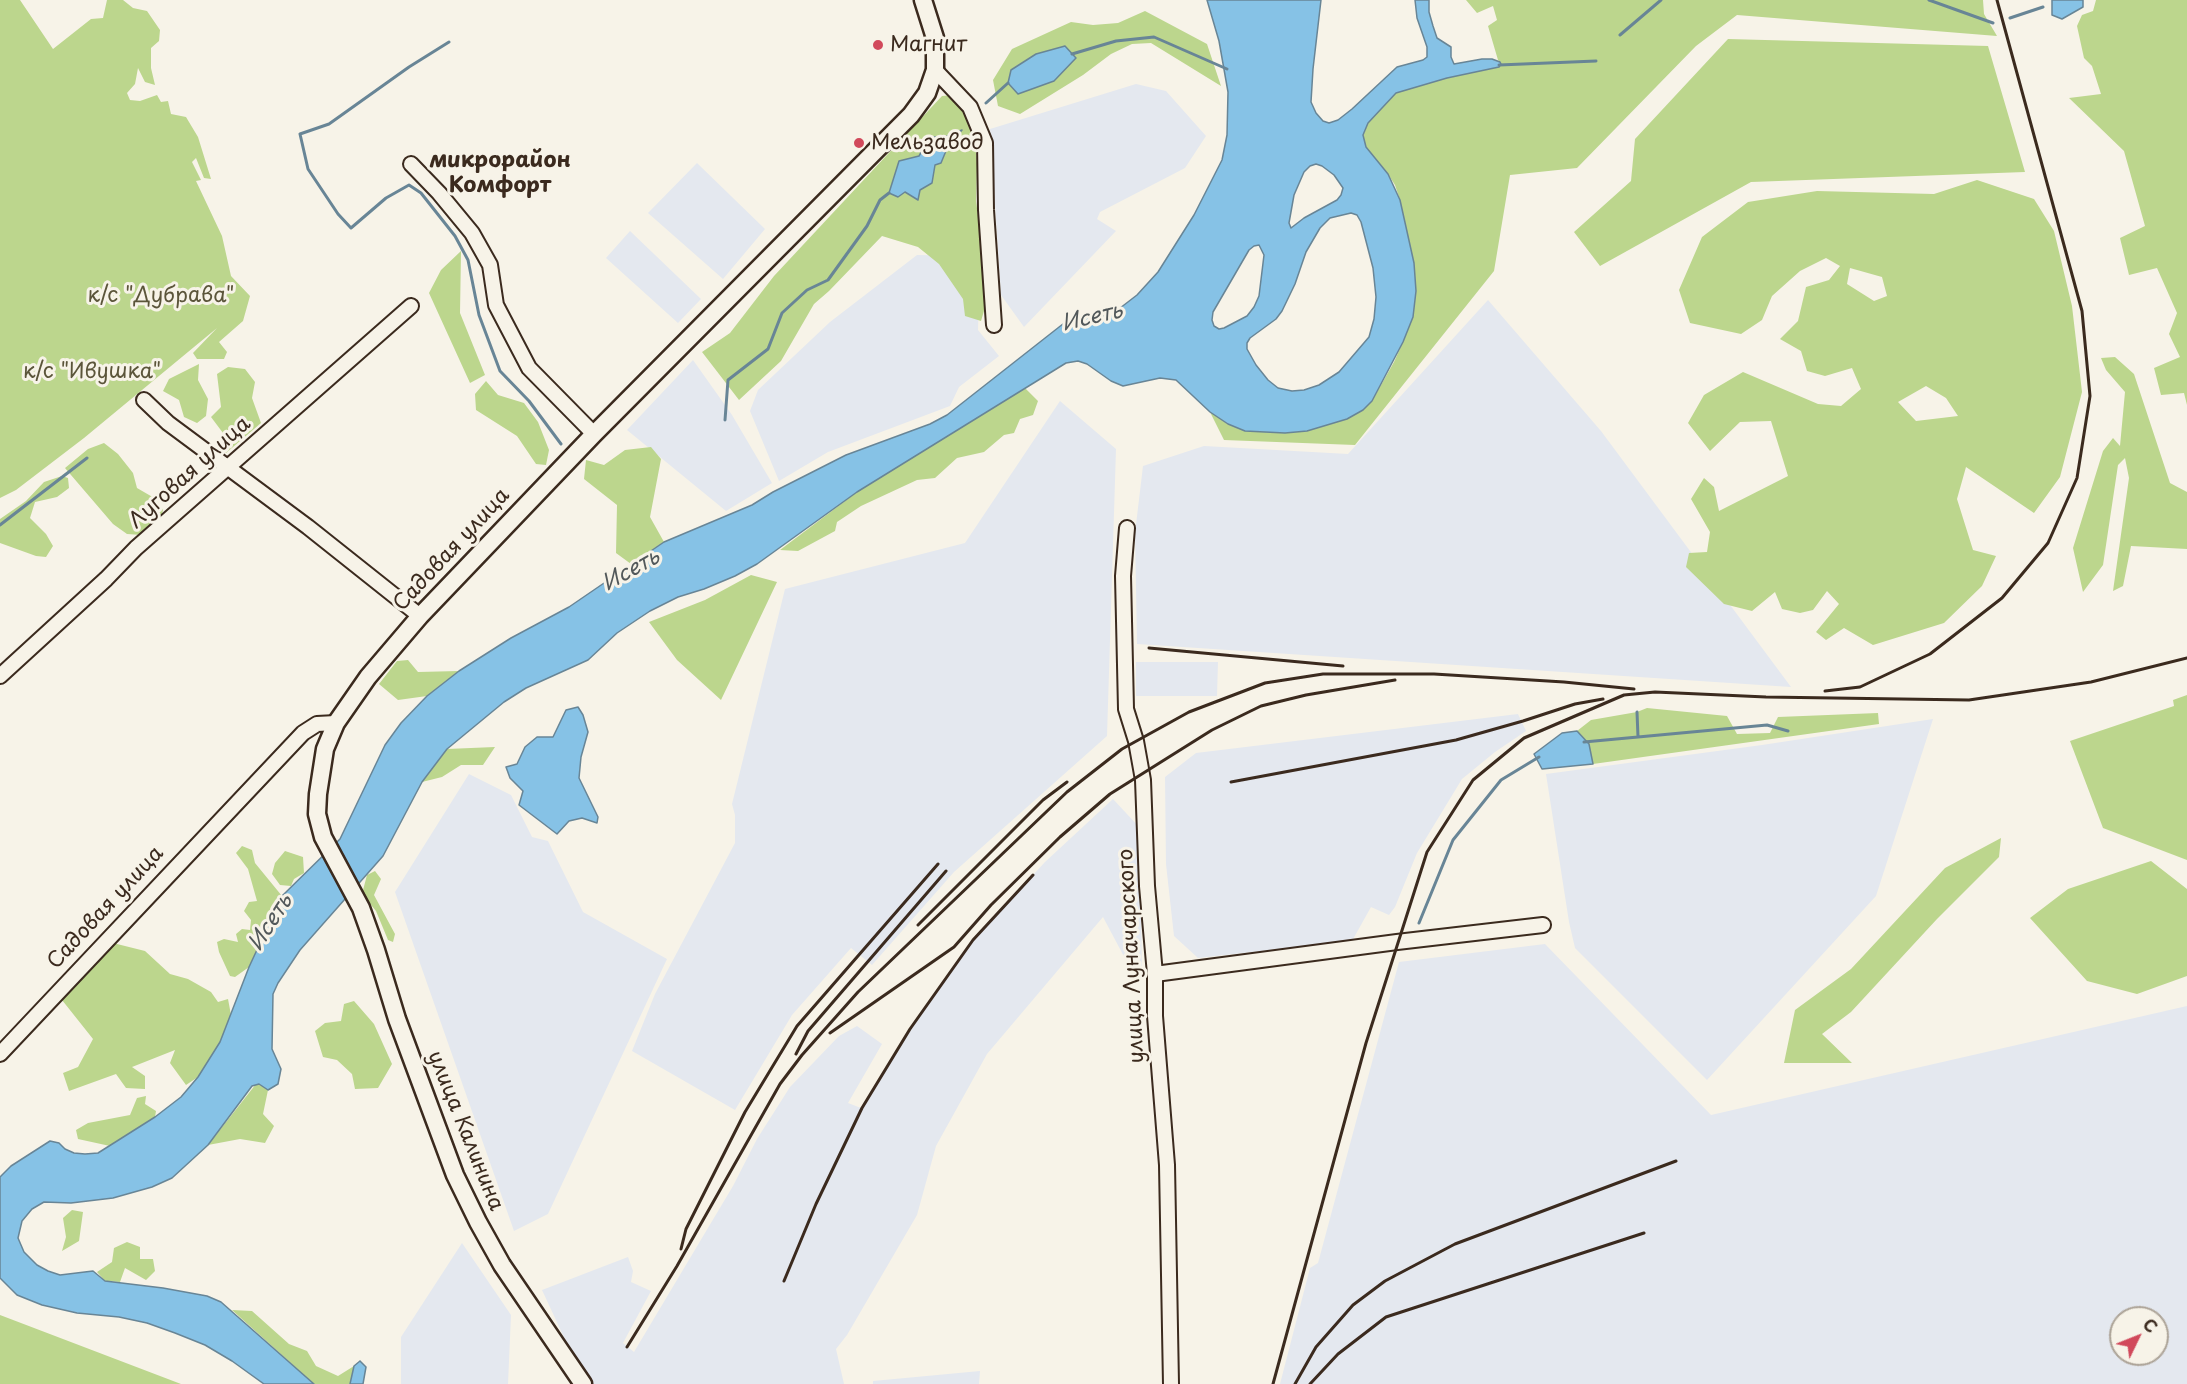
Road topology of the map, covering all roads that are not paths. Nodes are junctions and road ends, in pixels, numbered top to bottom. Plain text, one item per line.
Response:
1 (923, 0) edge
2 (935, 70) junction
3 (411, 164) dead end
4 (411, 306) dead end
5 (994, 325) dead end
6 (144, 400) dead end
7 (594, 434) junction
8 (228, 466) junction
9 (1127, 528) dead end
10 (420, 616) junction
11 (0, 676) edge
12 (336, 723) junction
13 (1543, 925) dead end
14 (1155, 974) junction
15 (0, 1054) edge
16 (583, 1384) edge
17 (1171, 1384) edge

1 - 2 main road
2 - 5 street
2 - 7 main road, Садовая улица
3 - 7 street
4 - 8 street, Луговая улица
6 - 8 street
7 - 10 main road, Садовая улица
8 - 10 street
8 - 11 street, Луговая улица
9 - 14 street, улица Луначарского
10 - 12 main road, Садовая улица
12 - 15 street, Садовая улица
12 - 16 main road, улица Калинина
13 - 14 street
14 - 17 street, улица Луначарского

